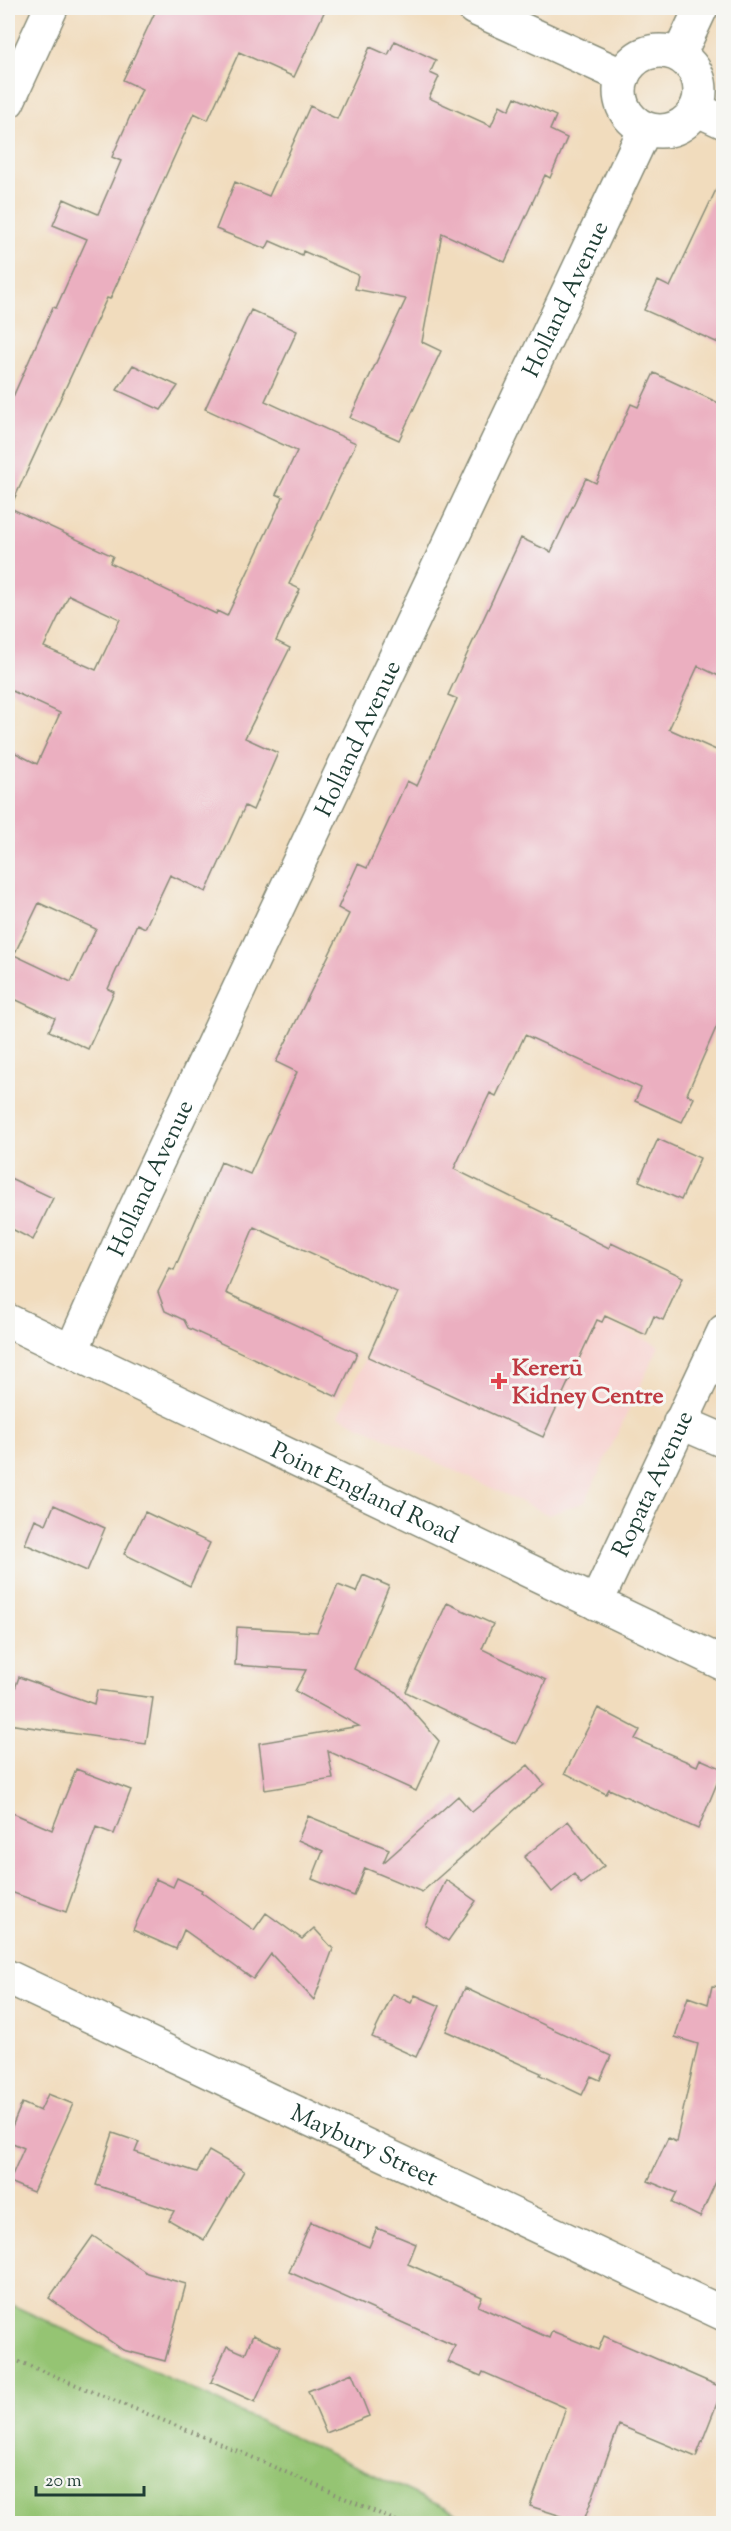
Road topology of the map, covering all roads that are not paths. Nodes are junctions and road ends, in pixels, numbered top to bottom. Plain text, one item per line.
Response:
1 (51, 8) edge
2 (474, 8) edge
3 (701, 8) edge
4 (680, 55) junction
5 (623, 76) junction
6 (8, 101) edge
7 (710, 115) edge
8 (645, 129) junction
9 (8, 1321) edge
10 (723, 1331) edge
11 (72, 1350) junction
12 (680, 1422) junction
13 (723, 1441) edge
14 (596, 1603) junction
15 (723, 1664) edge
16 (8, 1977) edge
17 (723, 2314) edge

1 - 6 street
2 - 5 street
3 - 4 street
4 - 5 street
4 - 7 street
5 - 8 street
7 - 8 street
8 - 11 street, Holland Avenue
9 - 11 street, Point England Road
10 - 12 street, Ropata Avenue
11 - 14 street, Point England Road
12 - 13 street
12 - 14 street, Ropata Avenue
14 - 15 street, Point England Road
16 - 17 street, Maybury Street

